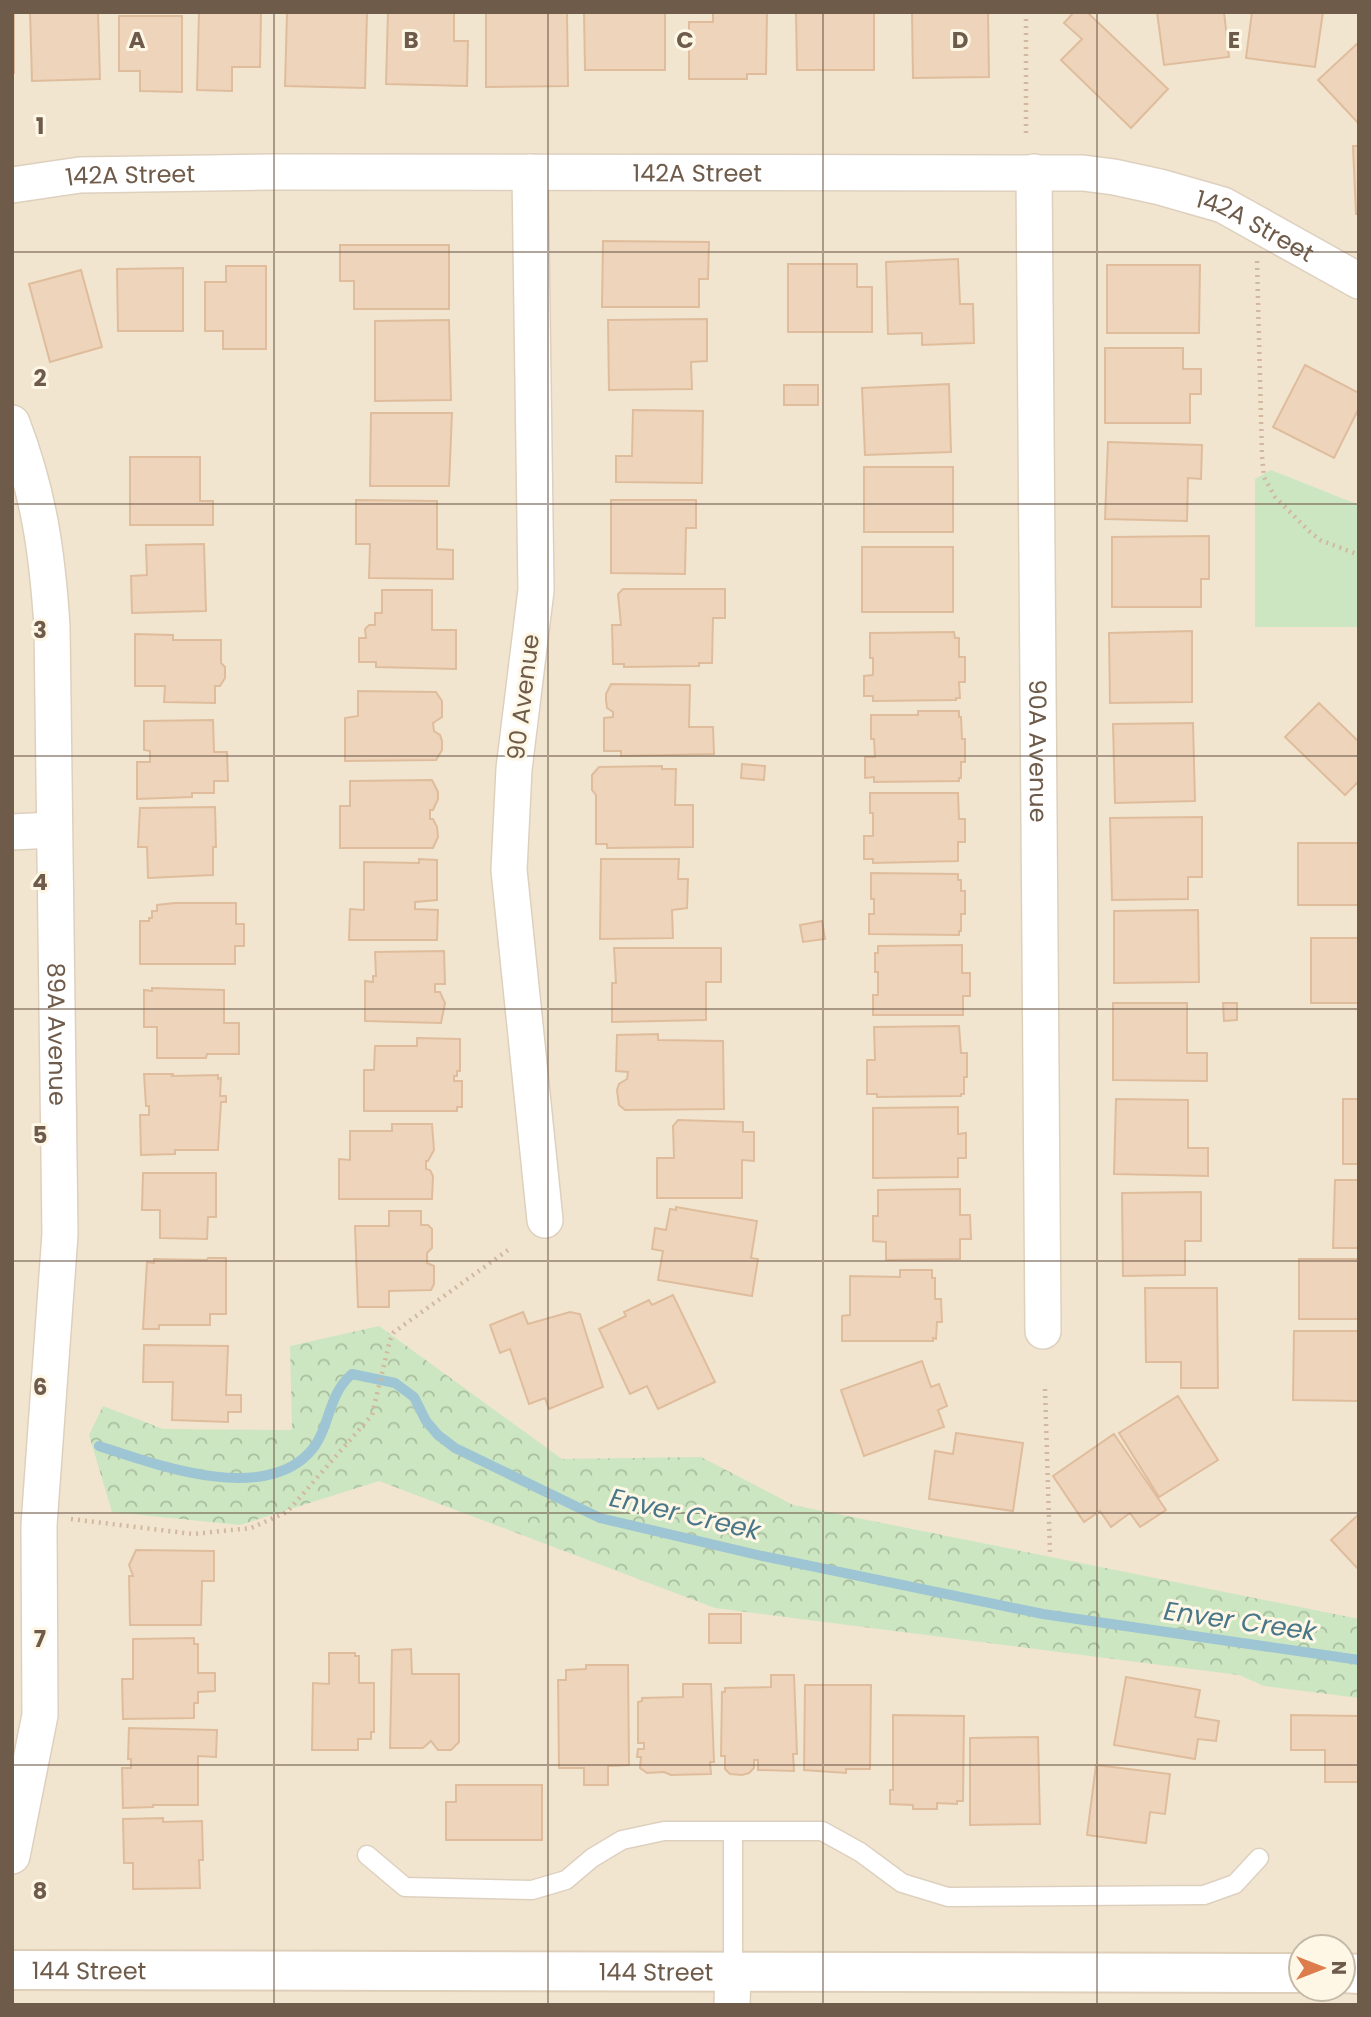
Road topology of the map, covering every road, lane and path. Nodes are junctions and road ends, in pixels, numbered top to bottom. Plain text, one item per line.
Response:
1 (1026, 12) edge
2 (1026, 136) dead end
3 (530, 172) junction
4 (1034, 172) junction
5 (12, 185) edge
6 (1257, 257) dead end
7 (1359, 281) edge
8 (12, 423) edge
9 (1359, 555) edge
10 (53, 830) junction
11 (12, 832) edge
12 (545, 1220) dead end
13 (508, 1250) dead end
14 (1043, 1331) dead end
15 (1045, 1389) dead end
16 (26, 1525) edge
17 (1050, 1553) dead end
18 (733, 1831) junction
19 (367, 1855) dead end
20 (12, 1856) edge
21 (1259, 1858) dead end
22 (12, 1970) edge
23 (1287, 1973) edge
24 (733, 1988) edge

1 - 2 path
3 - 4 street, 142A Street
3 - 5 street, 142A Street
3 - 12 street, 90 Avenue
4 - 7 street, 142A Street
4 - 14 street, 90A Avenue
6 - 9 path
8 - 10 street, 89A Avenue
10 - 11 street
10 - 16 street, 89A Avenue
13 - 16 path
15 - 17 path
16 - 20 street, 89A Avenue
18 - 19 lane
18 - 21 lane
18 - 24 lane
22 - 24 main road, 144 Street
23 - 24 main road, 144 Street

